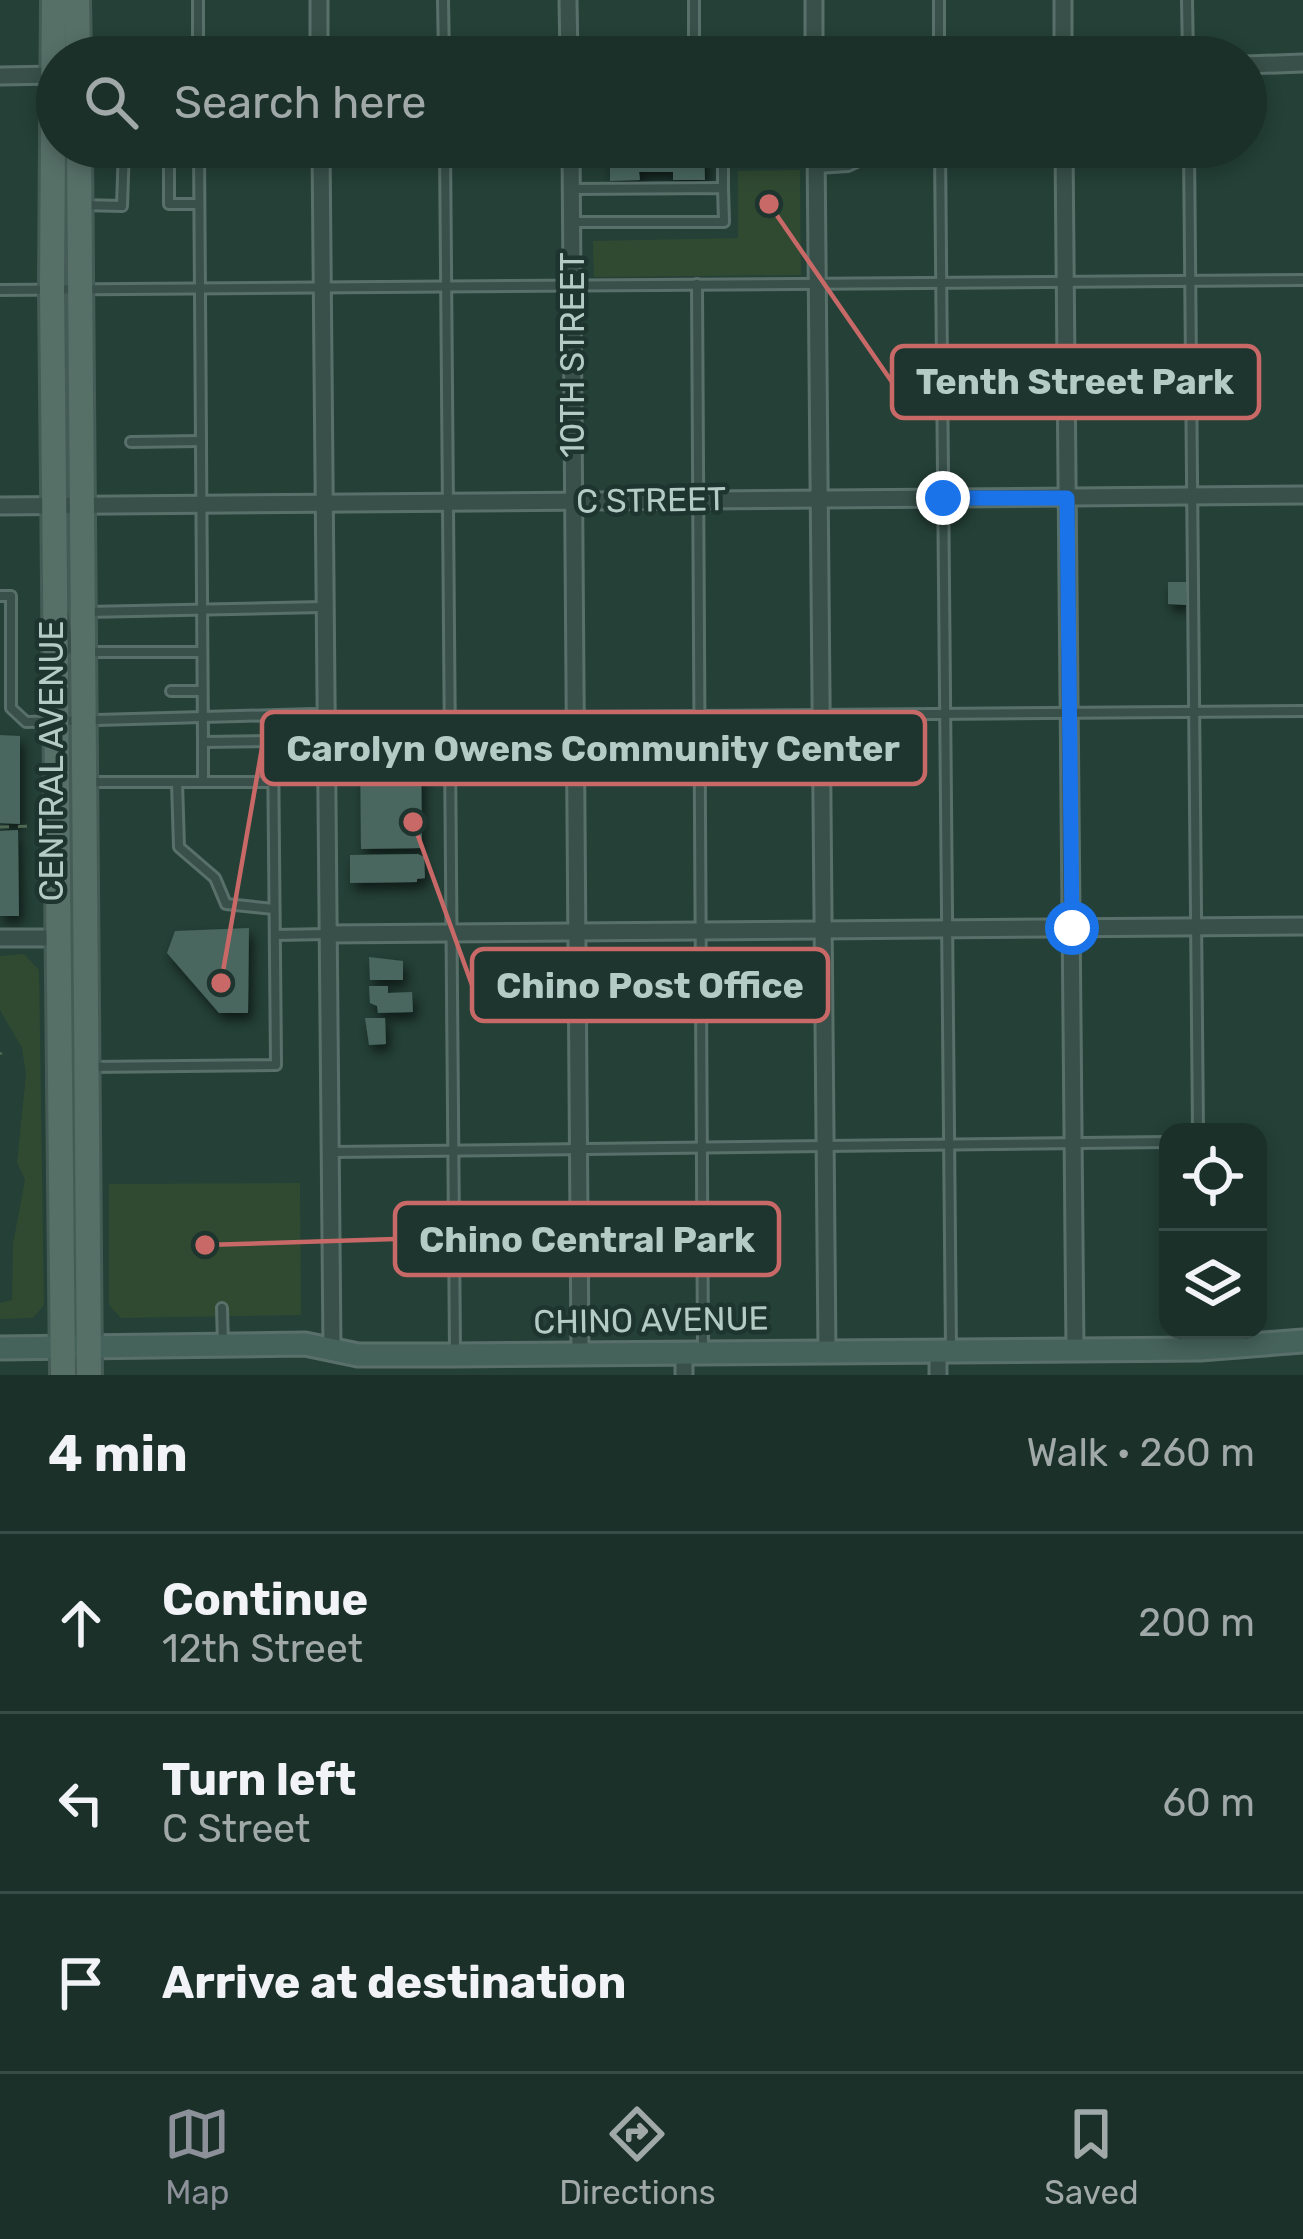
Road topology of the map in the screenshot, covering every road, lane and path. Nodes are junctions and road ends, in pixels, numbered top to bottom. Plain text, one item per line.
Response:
1 (54, 0) edge
2 (77, 0) edge
3 (198, 0) edge
4 (319, 0) edge
5 (443, 0) edge
6 (568, 0) edge
7 (694, 0) edge
8 (814, 0) edge
9 (939, 0) edge
10 (1063, 0) edge
11 (1187, 0) edge
12 (54, 36) edge
13 (78, 36) edge
14 (198, 36) edge
15 (320, 36) edge
16 (444, 36) edge
17 (569, 36) edge
18 (694, 36) edge
19 (814, 36) edge
20 (939, 36) edge
21 (1063, 36) edge
22 (1188, 36) edge
23 (1267, 64) edge
24 (1303, 64) edge
25 (36, 75) edge
26 (0, 76) edge
27 (54, 168) edge
28 (79, 168) edge
29 (123, 168) edge
30 (169, 168) edge
31 (199, 168) edge
32 (321, 168) edge
33 (445, 168) edge
34 (571, 168) edge
35 (723, 168) edge
36 (817, 168) edge
37 (940, 168) edge
38 (1064, 168) edge
39 (1189, 168) edge
40 (723, 188) junction
41 (571, 189) junction
42 (199, 204) junction
43 (80, 205) junction
44 (572, 222) junction
45 (1303, 280) edge
46 (1066, 281) junction
47 (1189, 281) junction
48 (942, 282) junction
49 (697, 284) junction
50 (817, 284) junction
51 (570, 285) junction
52 (446, 286) junction
53 (52, 289) junction
54 (80, 289) junction
55 (200, 289) junction
56 (323, 289) junction
57 (0, 290) edge
58 (200, 441) junction
59 (131, 442) dead end
60 (1303, 495) edge
61 (1191, 497) junction
62 (943, 498) junction
63 (1067, 498) junction
64 (819, 499) junction
65 (699, 500) junction
66 (572, 501) junction
67 (447, 503) junction
68 (82, 504) junction
69 (200, 504) junction
70 (323, 504) junction
71 (56, 505) junction
72 (0, 506) edge
73 (0, 596) edge
74 (56, 602) junction
75 (324, 607) junction
76 (201, 610) junction
77 (83, 612) junction
78 (82, 652) junction
79 (202, 652) junction
80 (172, 691) dead end
81 (202, 691) junction
82 (1303, 710) edge
83 (1193, 711) junction
84 (945, 712) junction
85 (1070, 713) junction
86 (821, 714) junction
87 (574, 717) junction
88 (700, 717) junction
89 (202, 719) junction
90 (328, 719) junction
91 (450, 719) junction
92 (83, 720) junction
93 (55, 722) junction
94 (273, 741) junction
95 (202, 742) junction
96 (328, 742) junction
97 (84, 782) junction
98 (177, 782) junction
99 (202, 782) junction
100 (274, 782) junction
101 (41, 826) dead end
102 (0, 827) edge
103 (275, 909) junction
104 (1303, 926) edge
105 (1196, 927) junction
106 (1072, 928) junction
107 (945, 930) junction
108 (823, 931) junction
109 (575, 932) junction
110 (698, 932) junction
111 (329, 934) junction
112 (451, 934) junction
113 (275, 935) junction
114 (0, 938) edge
115 (58, 938) junction
116 (86, 1040) junction
117 (87, 1067) junction
118 (1198, 1123) edge
119 (1159, 1142) edge
120 (1074, 1143) junction
121 (826, 1144) junction
122 (950, 1145) junction
123 (578, 1148) junction
124 (702, 1148) junction
125 (452, 1149) junction
126 (331, 1152) junction
127 (222, 1309) dead end
128 (1200, 1339) edge
129 (1303, 1341) edge
130 (223, 1345) junction
131 (63, 1347) junction
132 (90, 1347) junction
133 (0, 1348) edge
134 (332, 1349) junction
135 (1075, 1350) junction
136 (945, 1351) junction
137 (827, 1352) junction
138 (580, 1354) junction
139 (454, 1355) junction
140 (690, 1360) edge
141 (63, 1375) edge
142 (89, 1375) edge
143 (938, 1375) edge

1 - 12 main road, CENTRAL AVENUE
2 - 13 main road
3 - 14 lane
4 - 15 street
5 - 16 lane
6 - 17 street
7 - 18 lane
8 - 19 street
9 - 20 lane
10 - 21 street
11 - 22 lane
23 - 24 street
25 - 26 street
27 - 53 main road, CENTRAL AVENUE
28 - 43 main road, CENTRAL AVENUE
29 - 43 lane
30 - 42 lane
31 - 42 lane
32 - 56 street
33 - 52 lane
34 - 41 street, 10TH STREET
35 - 40 lane
36 - 50 street
37 - 48 lane
38 - 46 street
39 - 47 lane
40 - 41 lane
40 - 44 lane
41 - 44 street, 10TH STREET
42 - 55 lane
43 - 54 main road, CENTRAL AVENUE
44 - 51 street, 10TH STREET
45 - 47 lane
46 - 47 lane
46 - 48 lane
46 - 63 street
47 - 61 lane
48 - 50 lane
48 - 62 lane
49 - 50 lane
49 - 51 lane
49 - 65 lane
50 - 64 street
51 - 52 lane
51 - 66 street, 10TH STREET
52 - 56 lane
52 - 67 lane
53 - 54 lane
53 - 57 lane
53 - 71 main road, CENTRAL AVENUE
54 - 55 lane
54 - 68 main road, CENTRAL AVENUE
55 - 56 lane
55 - 58 lane
56 - 70 street
58 - 59 lane
58 - 69 lane
60 - 61 street, C STREET
61 - 63 street, C STREET
61 - 83 lane
62 - 63 street, C STREET
62 - 64 street, C STREET
62 - 84 lane
63 - 85 street
64 - 65 street, C STREET
64 - 86 street
65 - 66 street, C STREET
65 - 88 lane
66 - 67 street, C STREET
66 - 87 street, 10TH STREET
67 - 70 street, C STREET
67 - 91 lane
68 - 69 street, C STREET
68 - 71 street, C STREET
68 - 77 main road, CENTRAL AVENUE
69 - 70 street, C STREET
69 - 76 lane
70 - 75 street
71 - 72 street, C STREET
71 - 74 main road, CENTRAL AVENUE
73 - 93 lane
74 - 78 lane
74 - 93 main road, CENTRAL AVENUE
75 - 76 lane
75 - 90 street
76 - 77 lane
76 - 79 lane
77 - 78 main road, CENTRAL AVENUE
78 - 79 lane
78 - 92 main road, CENTRAL AVENUE
79 - 81 lane
80 - 81 lane
81 - 89 lane
82 - 83 lane
83 - 85 lane
83 - 105 lane
84 - 85 lane
84 - 86 lane
84 - 107 lane
85 - 106 street
86 - 88 lane
86 - 108 street
87 - 88 lane
87 - 91 lane
87 - 109 street, 10TH STREET
88 - 110 lane
89 - 90 lane
89 - 92 lane
89 - 95 lane
90 - 91 lane
90 - 96 street
91 - 112 lane
92 - 93 lane
92 - 97 main road, CENTRAL AVENUE
93 - 115 main road, CENTRAL AVENUE
94 - 95 lane
94 - 96 lane
94 - 100 lane
95 - 99 lane
96 - 111 street
97 - 98 lane
97 - 116 main road, CENTRAL AVENUE
98 - 99 lane
98 - 103 lane
99 - 100 lane
100 - 103 lane
101 - 102 path
103 - 113 lane
104 - 105 street
105 - 106 street
105 - 118 lane
106 - 107 street
106 - 120 street
107 - 108 street
107 - 122 lane
108 - 110 street
108 - 121 street
109 - 110 street
109 - 112 street
109 - 123 street, 10TH STREET
110 - 124 lane
111 - 112 street
111 - 113 lane
111 - 126 street
112 - 125 lane
113 - 117 lane
114 - 115 street
115 - 116 main road
115 - 131 main road, CENTRAL AVENUE
116 - 117 main road, CENTRAL AVENUE
117 - 132 main road, CENTRAL AVENUE
119 - 120 lane
120 - 122 lane
120 - 135 street
121 - 122 lane
121 - 124 lane
121 - 137 street
122 - 136 lane
123 - 124 lane
123 - 125 lane
123 - 138 street, 10TH STREET
124 - 140 lane
125 - 126 lane
125 - 139 lane
126 - 134 street
127 - 130 lane
128 - 129 main road, CHINO AVENUE
128 - 135 main road, CHINO AVENUE
130 - 132 main road, CHINO AVENUE
130 - 134 main road, CHINO AVENUE
131 - 132 main road, CHINO AVENUE
131 - 133 main road, CHINO AVENUE
131 - 141 main road, CENTRAL AVENUE
132 - 142 main road, CENTRAL AVENUE
134 - 139 main road, CHINO AVENUE
135 - 136 main road, CHINO AVENUE
136 - 137 main road, CHINO AVENUE
136 - 143 street
137 - 140 main road, CHINO AVENUE
138 - 139 main road, CHINO AVENUE
138 - 140 main road, CHINO AVENUE

